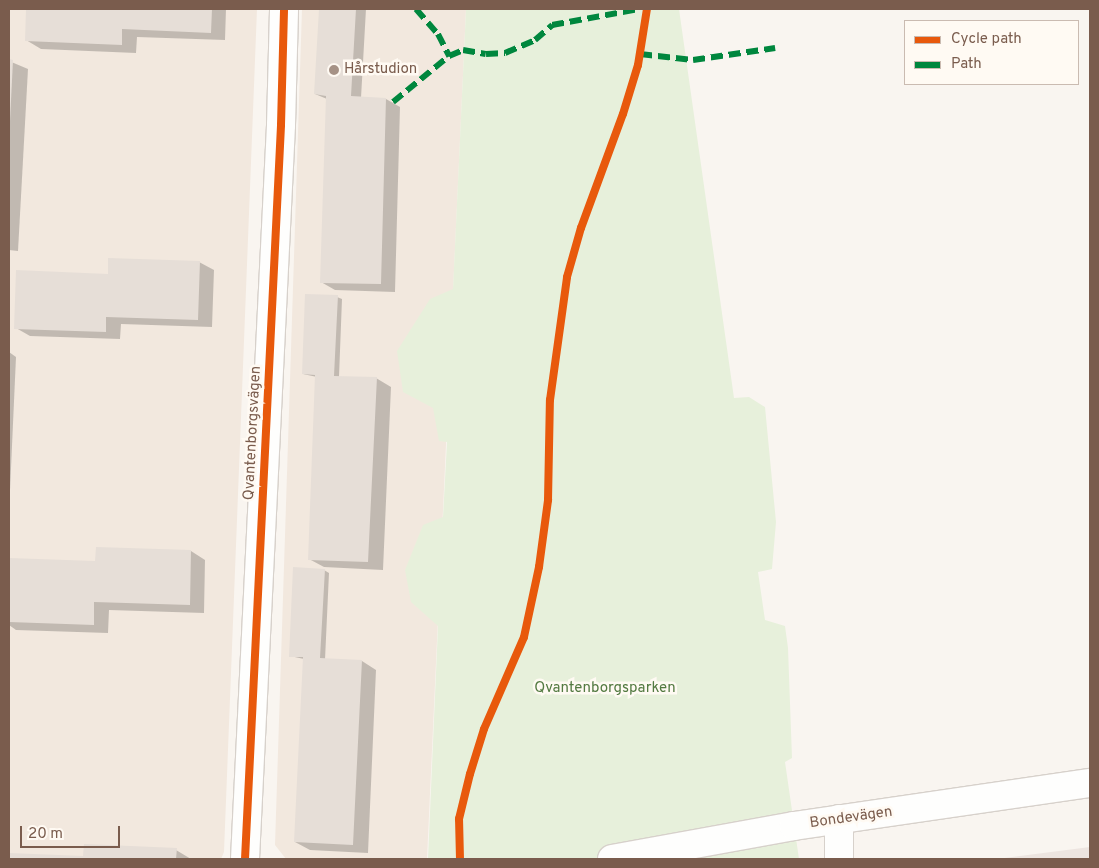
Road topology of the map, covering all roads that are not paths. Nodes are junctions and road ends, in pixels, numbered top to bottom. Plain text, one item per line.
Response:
1 (284, 9) edge
2 (1090, 783) edge
3 (839, 819) junction
4 (245, 859) edge
5 (612, 859) edge
6 (839, 859) edge

1 - 4 street, Qvantenborgsvägen
2 - 3 street, Bondevägen
3 - 5 street, Bondevägen
3 - 6 street

